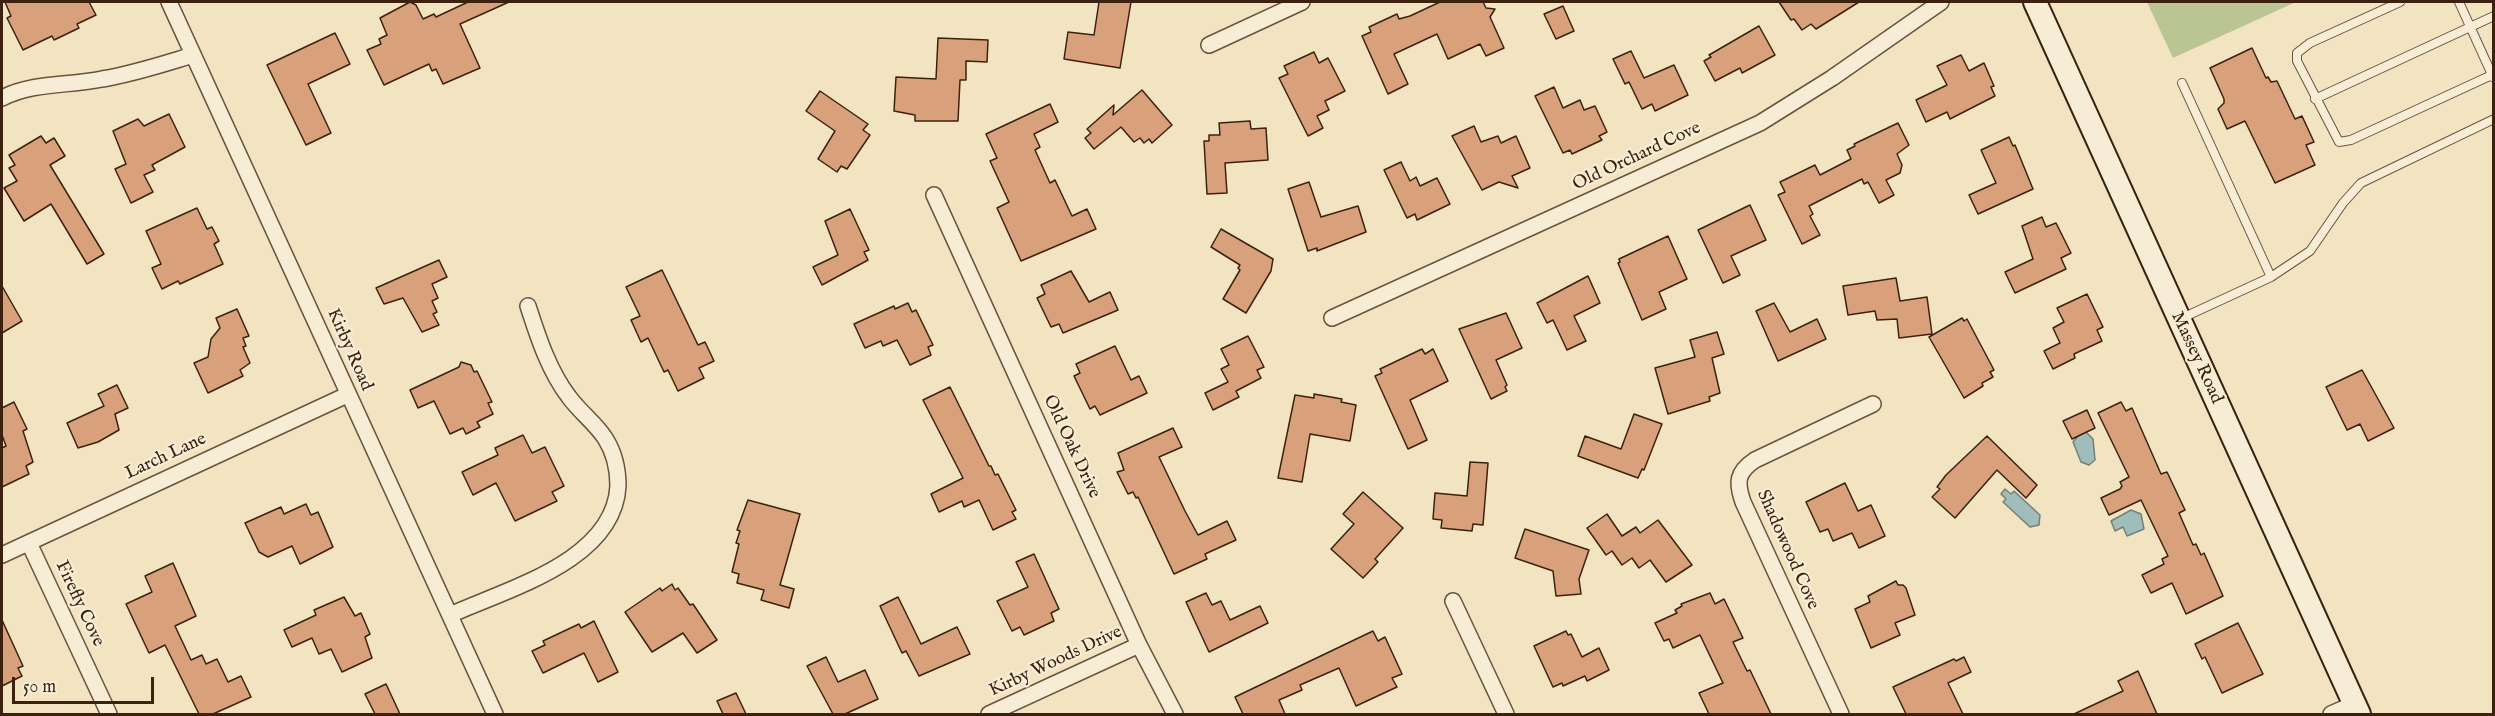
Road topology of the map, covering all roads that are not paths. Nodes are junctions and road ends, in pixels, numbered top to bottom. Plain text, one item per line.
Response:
1 (171, 2) edge
2 (1302, 2) edge
3 (1941, 2) edge
4 (2035, 2) edge
5 (2400, 2) edge
6 (2459, 2) edge
7 (2493, 16) edge
8 (2471, 27) junction
9 (1209, 45) dead end
10 (193, 55) junction
11 (2493, 75) edge
12 (2181, 83) dead end
13 (2, 98) edge
14 (2315, 99) junction
15 (2493, 119) edge
16 (934, 195) dead end
17 (2271, 277) junction
18 (528, 306) dead end
19 (1332, 318) dead end
20 (2179, 320) junction
21 (347, 395) junction
22 (1873, 404) dead end
23 (29, 543) junction
24 (2, 555) edge
25 (1453, 601) dead end
26 (450, 615) junction
27 (1139, 645) junction
28 (2356, 709) edge
29 (109, 714) edge
30 (495, 714) edge
31 (989, 714) edge
32 (1175, 714) edge
33 (1506, 714) edge
34 (1841, 714) edge
35 (2331, 714) edge

1 - 10 street, Kirby Road
2 - 9 street
3 - 19 street, Old Orchard Cove
4 - 20 street, Massey Road
5 - 14 lane
6 - 8 lane
7 - 8 lane
8 - 11 lane
8 - 14 lane
10 - 13 street
10 - 21 street, Kirby Road
11 - 14 lane
12 - 17 lane
15 - 17 lane
16 - 27 street, Old Oak Drive
17 - 20 lane
18 - 26 street
20 - 28 street, Massey Road
21 - 23 street, Larch Lane
21 - 26 street, Kirby Road
22 - 34 street, Shadowood Cove
23 - 24 street, Larch Lane
23 - 29 street, Firefly Cove
25 - 33 street
26 - 30 street, Kirby Road
27 - 31 street, Kirby Woods Drive
27 - 32 street, Old Oak Drive
28 - 35 street

